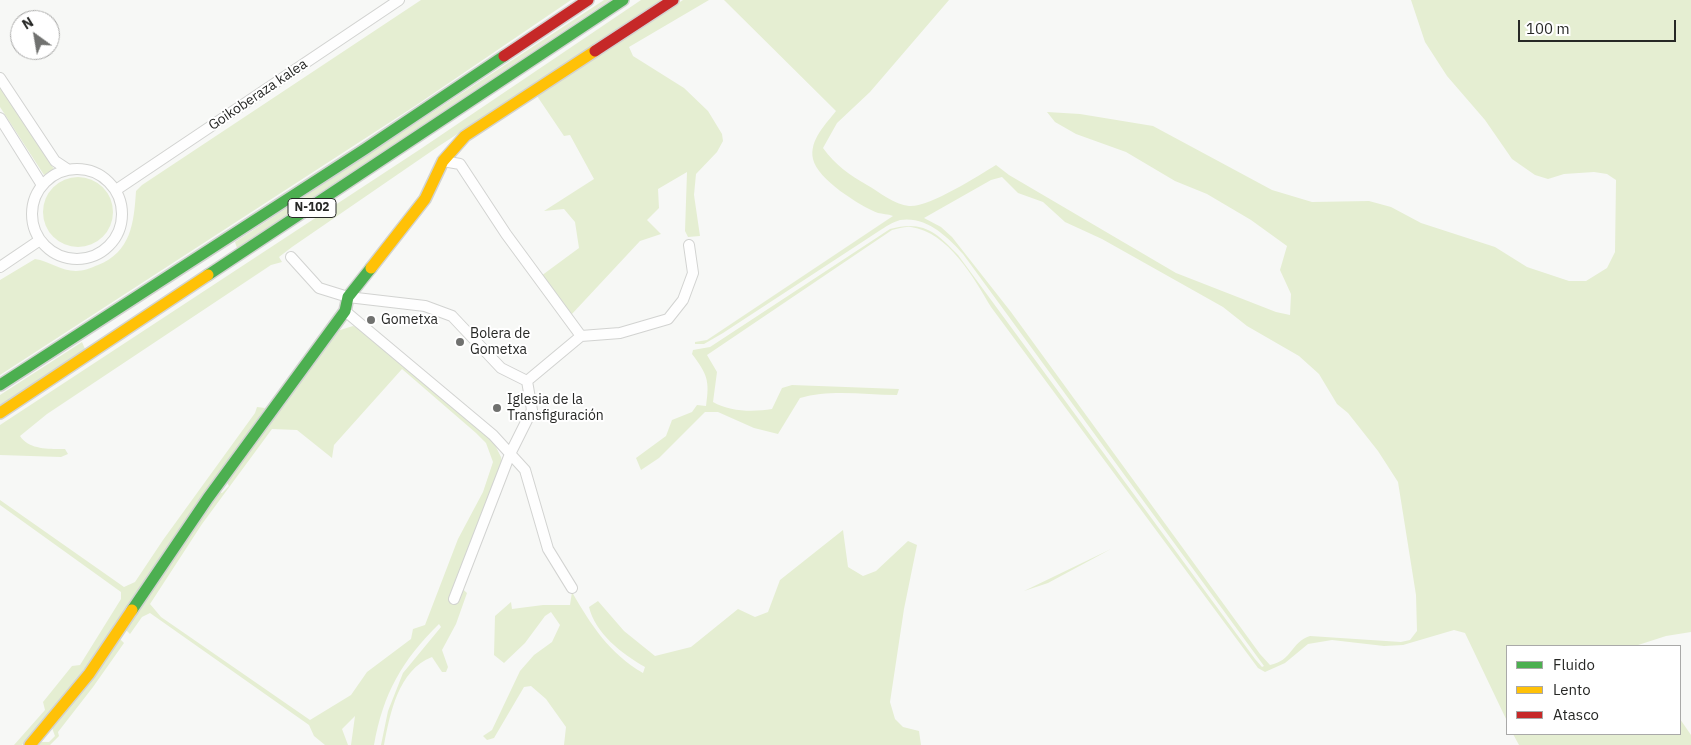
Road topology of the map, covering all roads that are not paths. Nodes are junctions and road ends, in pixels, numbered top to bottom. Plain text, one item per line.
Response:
1 (399, 0) edge
2 (588, 0) edge
3 (623, 0) edge
4 (673, 0) edge
5 (0, 78) edge
6 (0, 118) edge
7 (442, 161) junction
8 (67, 169) junction
9 (42, 185) junction
10 (116, 190) junction
11 (40, 240) junction
12 (688, 245) dead end
13 (291, 257) dead end
14 (0, 267) edge
15 (348, 298) junction
16 (345, 311) junction
17 (581, 336) junction
18 (527, 381) junction
19 (0, 385) edge
20 (0, 413) edge
21 (510, 454) junction
22 (572, 588) dead end
23 (454, 599) dead end
24 (30, 745) edge

1 - 10 street, Goikoberaza kalea
2 - 19 main road, N-102
3 - 20 main road, N-102
4 - 7 main road
5 - 8 street
6 - 9 street
7 - 15 main road
7 - 17 street
8 - 9 street
8 - 10 street
9 - 11 street
10 - 11 street
11 - 14 street
12 - 17 street
13 - 15 street
15 - 16 main road
15 - 18 street
16 - 21 street
16 - 24 main road
17 - 18 street
18 - 21 street
21 - 22 street
21 - 23 street

